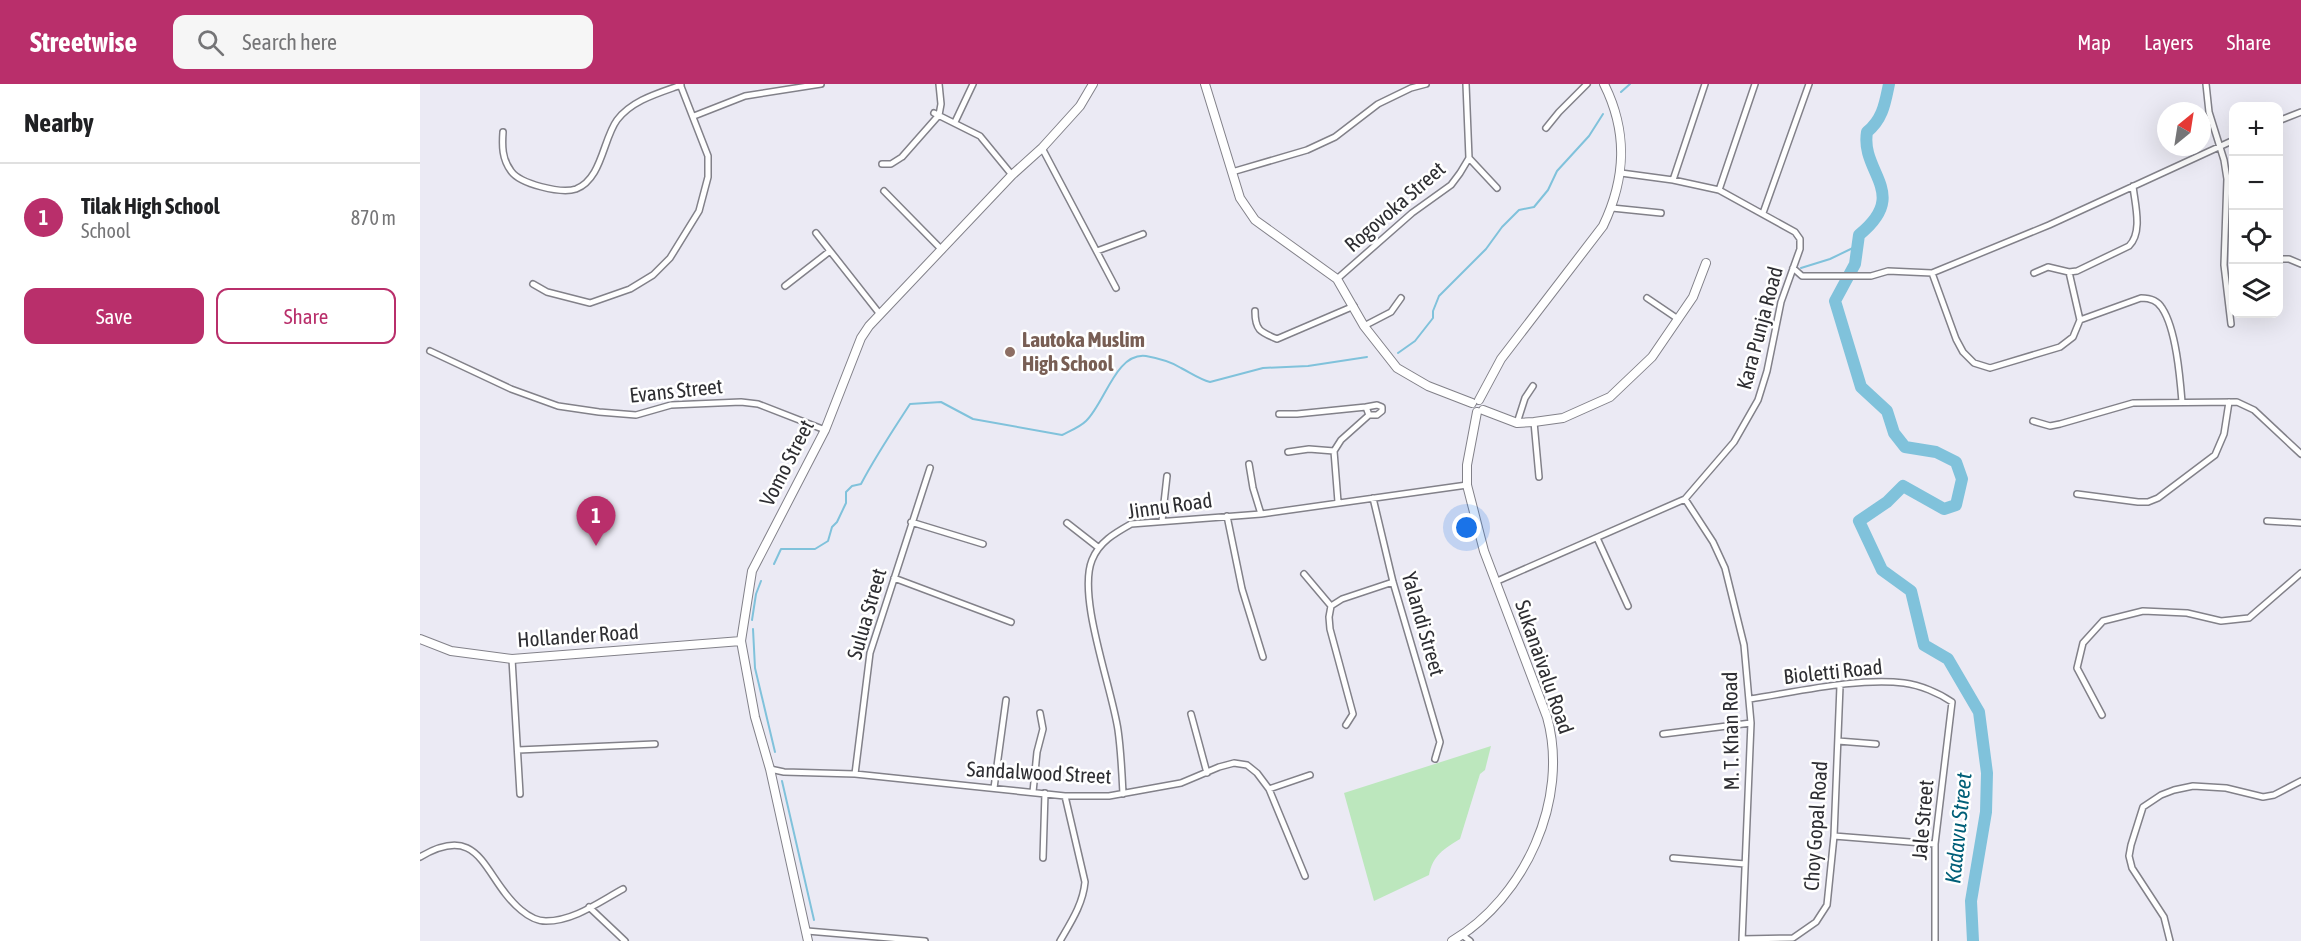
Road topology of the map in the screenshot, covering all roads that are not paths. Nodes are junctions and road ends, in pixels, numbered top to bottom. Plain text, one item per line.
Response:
1 (680, 84) edge
2 (821, 84) edge
3 (939, 84) edge
4 (973, 84) edge
5 (1093, 84) edge
6 (1205, 84) edge
7 (1426, 84) edge
8 (1466, 84) edge
9 (1587, 84) edge
10 (1604, 84) edge
11 (1705, 84) edge
12 (1755, 84) edge
13 (1809, 84) edge
14 (2206, 84) edge
15 (2301, 112) edge
16 (936, 114) junction
17 (694, 116) junction
18 (2283, 119) edge
19 (955, 122) junction
20 (1546, 128) dead end
21 (503, 132) dead end
22 (2229, 142) edge
23 (2219, 146) junction
24 (1042, 148) junction
25 (1469, 158) junction
26 (882, 164) dead end
27 (1232, 172) junction
28 (1621, 173) junction
29 (1012, 175) junction
30 (1673, 180) junction
31 (2133, 186) junction
32 (1497, 188) dead end
33 (1719, 190) junction
34 (884, 191) dead end
35 (1612, 207) junction
36 (1661, 213) dead end
37 (1763, 213) junction
38 (816, 232) dead end
39 (1143, 234) dead end
40 (942, 250) junction
41 (830, 251) junction
42 (1097, 251) junction
43 (2283, 259) edge
44 (1706, 263) dead end
45 (2301, 264) edge
46 (1793, 268) junction
47 (2069, 272) junction
48 (1932, 273) junction
49 (2034, 273) dead end
50 (1337, 279) junction
51 (533, 284) dead end
52 (785, 286) dead end
53 (1116, 288) dead end
54 (2227, 290) joint
55 (1401, 298) dead end
56 (1647, 298) dead end
57 (1354, 306) junction
58 (1255, 311) dead end
59 (879, 314) junction
60 (1678, 319) junction
61 (2080, 320) junction
62 (2231, 324) dead end
63 (1364, 326) junction
64 (430, 351) dead end
65 (1533, 386) dead end
66 (1476, 402) junction
67 (2182, 402) junction
68 (2229, 402) junction
69 (1366, 407) junction
70 (1480, 411) junction
71 (1279, 414) dead end
72 (1369, 415) junction
73 (2033, 421) dead end
74 (1534, 422) junction
75 (1517, 423) junction
76 (825, 430) junction
77 (1334, 451) junction
78 (1288, 452) dead end
79 (2301, 454) edge
80 (1249, 464) dead end
81 (930, 468) dead end
82 (1167, 476) dead end
83 (1539, 477) dead end
84 (1467, 485) junction
85 (2077, 494) dead end
86 (1373, 498) junction
87 (1685, 499) junction
88 (1338, 502) junction
89 (1261, 514) junction
90 (1227, 516) junction
91 (1162, 521) junction
92 (2266, 521) dead end
93 (911, 522) junction
94 (1067, 523) dead end
95 (2301, 524) edge
96 (1597, 538) junction
97 (983, 544) dead end
98 (1099, 548) junction
99 (2301, 573) edge
100 (1304, 574) dead end
101 (894, 578) junction
102 (1393, 582) junction
103 (1496, 582) junction
104 (1332, 606) junction
105 (1628, 606) dead end
106 (1011, 622) dead end
107 (420, 639) edge
108 (741, 640) junction
109 (1263, 657) dead end
110 (512, 659) junction
111 (1840, 686) junction
112 (1750, 699) junction
113 (1006, 700) dead end
114 (1952, 702) joint
115 (1040, 713) dead end
116 (1191, 714) dead end
117 (2102, 715) dead end
118 (1751, 723) junction
119 (1346, 725) dead end
120 (1663, 734) dead end
121 (1838, 741) junction
122 (655, 744) dead end
123 (1876, 744) dead end
124 (518, 750) junction
125 (1435, 759) dead end
126 (770, 769) junction
127 (1207, 773) junction
128 (855, 774) junction
129 (1310, 775) dead end
130 (2301, 781) edge
131 (994, 788) junction
132 (1269, 789) junction
133 (1033, 792) junction
134 (1046, 793) junction
135 (520, 794) dead end
136 (1123, 794) junction
137 (1065, 796) junction
138 (1834, 836) junction
139 (1935, 844) junction
140 (420, 858) edge
141 (1043, 858) dead end
142 (1673, 858) dead end
143 (1745, 864) junction
144 (1305, 876) dead end
145 (623, 889) dead end
146 (589, 907) junction
147 (807, 931) junction
148 (1462, 935) junction
149 (1742, 940) edge
150 (625, 941) edge
151 (808, 941) edge
152 (925, 941) edge
153 (1060, 941) edge
154 (1452, 941) edge
155 (1470, 941) edge
156 (1935, 941) edge
157 (2170, 941) edge

1 - 17 street
1 - 21 street
2 - 17 street
3 - 16 street
4 - 19 street
5 - 24 main road, Vomo Street
6 - 27 main road
7 - 27 street
8 - 25 street, Rogovoka Street
9 - 20 street
10 - 28 main road
11 - 30 street
12 - 33 street
13 - 37 street
14 - 23 street
15 - 18 street
16 - 19 street
16 - 26 street
17 - 51 street
19 - 29 street
22 - 23 street
23 - 31 street
23 - 54 street
24 - 29 main road, Vomo Street
24 - 42 street
25 - 32 street
25 - 50 street, Rogovoka Street
27 - 50 main road
28 - 30 street, Kara Punja Road
28 - 35 main road
29 - 40 main road, Vomo Street
30 - 33 street, Kara Punja Road
31 - 47 street
31 - 48 street
33 - 37 street, Kara Punja Road
34 - 40 street
35 - 36 street
35 - 66 main road
37 - 46 street, Kara Punja Road
38 - 41 street
39 - 42 street
40 - 59 main road, Vomo Street
41 - 52 street
41 - 59 street
42 - 53 street
43 - 45 street
44 - 60 main road
46 - 48 street
46 - 87 street, Kara Punja Road
47 - 49 street
47 - 61 street
48 - 61 street
50 - 57 main road
54 - 62 street
55 - 63 street
56 - 60 street
57 - 58 street
57 - 63 main road
59 - 76 main road, Vomo Street
60 - 74 main road
61 - 67 street
63 - 66 main road
64 - 76 street, Evans Street
65 - 75 street
66 - 70 main road
67 - 68 street
67 - 73 street
68 - 79 street
68 - 85 street
69 - 71 street
69 - 72 street
69 - 72 street
70 - 75 main road
70 - 84 main road, Sukanaivalu Road
72 - 77 street
74 - 75 main road
74 - 83 street
76 - 108 main road, Vomo Street
77 - 78 street
77 - 88 street
80 - 89 street
81 - 93 street, Sulua Street
82 - 91 street
84 - 86 street, Jinnu Road
84 - 103 main road, Sukanaivalu Road
86 - 88 street, Jinnu Road
86 - 102 street, Yalandi Street
87 - 96 street, Kara Punja Road
87 - 112 street, M. T. Khan Road
88 - 89 street, Jinnu Road
89 - 90 street, Jinnu Road
90 - 91 street, Jinnu Road
90 - 109 street
91 - 98 street, Jinnu Road
92 - 95 street
93 - 97 street
93 - 101 street, Sulua Street
94 - 98 street
96 - 103 street, Kara Punja Road
96 - 105 street
98 - 136 street, Jinnu Road
99 - 117 street
100 - 104 street
101 - 106 street
101 - 128 street, Sulua Street
102 - 104 street
102 - 125 street, Yalandi Street
103 - 148 main road, Sukanaivalu Road
104 - 119 street
107 - 110 main road, Hollander Road
108 - 110 main road, Hollander Road
108 - 126 main road, Vomo Street
110 - 124 street
111 - 112 street, Bioletti Road
111 - 114 street, Bioletti Road
111 - 121 street, Choy Gopal Road
112 - 118 street, M. T. Khan Road
113 - 131 street
114 - 139 street, Jale Street
115 - 133 street
116 - 127 street
118 - 120 street
118 - 143 street, M. T. Khan Road
121 - 123 street
121 - 138 street, Choy Gopal Road
122 - 124 street
124 - 135 street
126 - 128 street, Sandalwood Street
126 - 147 main road, Vomo Street
127 - 132 street, Sandalwood Street
127 - 136 street, Sandalwood Street
128 - 131 street, Sandalwood Street
129 - 132 street
130 - 157 street
131 - 133 street, Sandalwood Street
132 - 144 street, Sandalwood Street
133 - 134 street, Sandalwood Street
134 - 137 street, Sandalwood Street
134 - 141 street
136 - 137 street, Sandalwood Street
137 - 153 street
138 - 139 street
138 - 149 street, Choy Gopal Road
139 - 156 street, Jale Street
140 - 146 street
142 - 143 street
143 - 149 street, M. T. Khan Road
145 - 146 street
146 - 150 street
147 - 151 main road, Vomo Street
147 - 152 street
148 - 154 main road, Sukanaivalu Road
148 - 155 street

